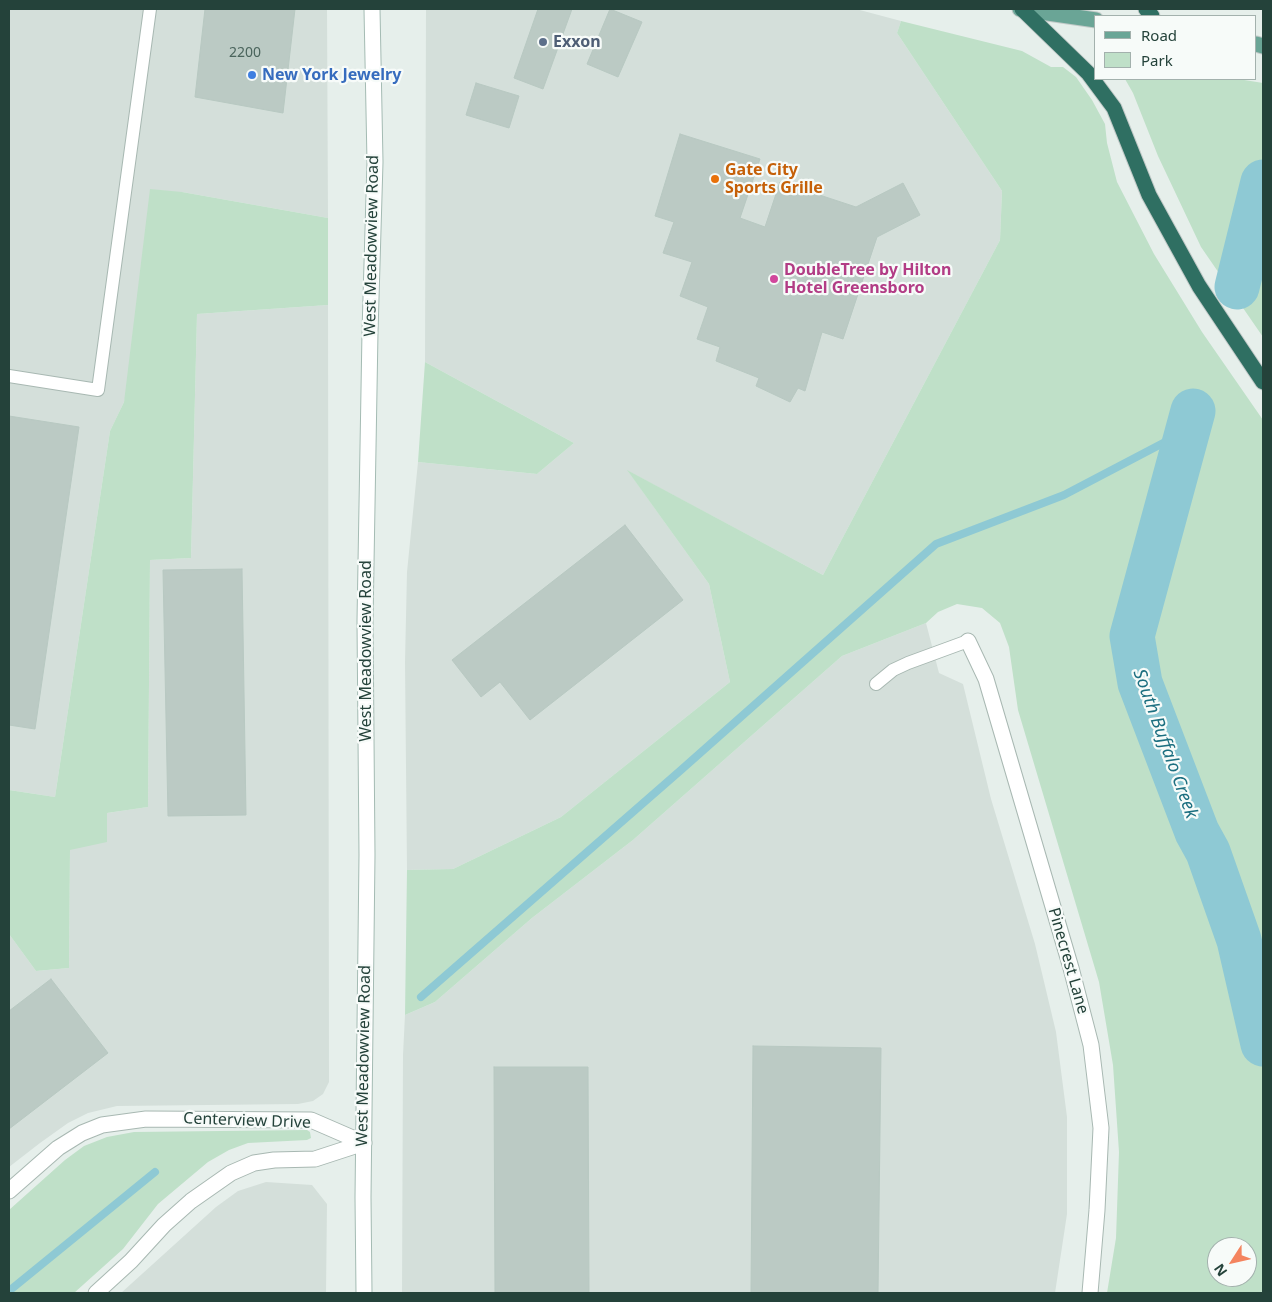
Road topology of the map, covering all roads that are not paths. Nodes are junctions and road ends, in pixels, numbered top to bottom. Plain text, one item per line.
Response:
1 (150, 9) edge
2 (372, 9) edge
3 (1021, 9) edge
4 (1094, 20) edge
5 (9, 376) edge
6 (1263, 382) edge
7 (968, 641) joint
8 (876, 684) dead end
9 (364, 1143) junction
10 (9, 1191) edge
11 (96, 1293) edge
12 (364, 1293) edge
13 (1090, 1293) edge

1 - 5 lane
2 - 9 street, West Meadowview Road
3 - 4 main road
3 - 6 highway
7 - 8 lane
7 - 13 street, Pinecrest Lane
9 - 10 street, Centerview Drive
9 - 11 street
9 - 12 street, West Meadowview Road

